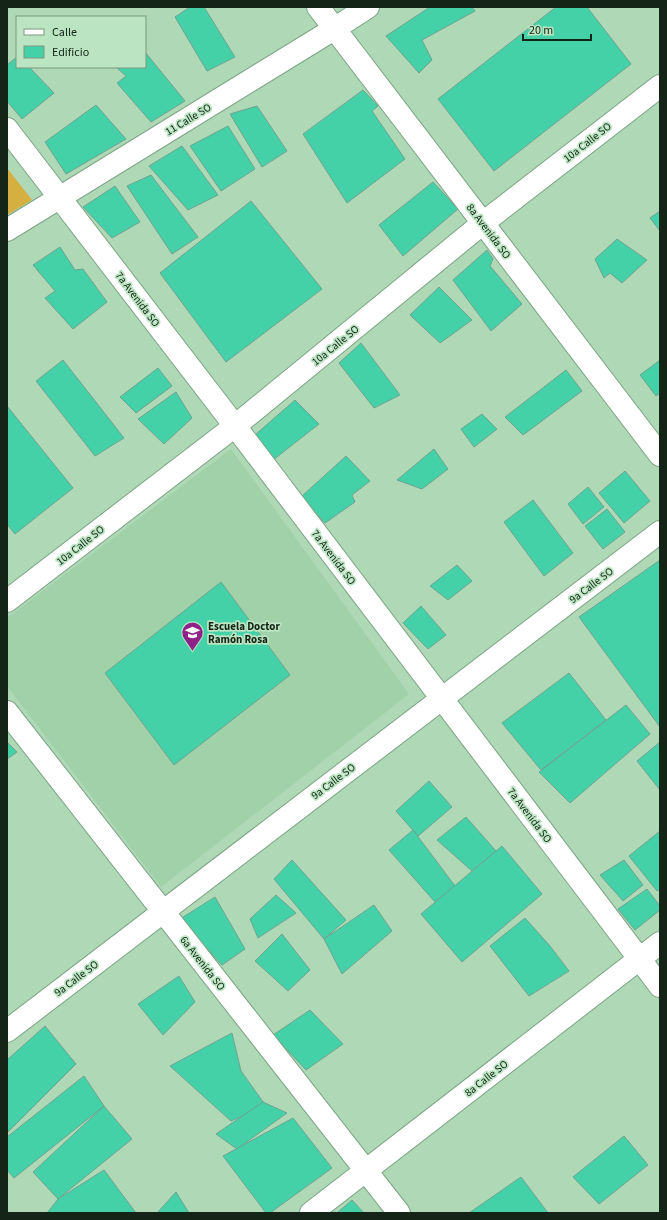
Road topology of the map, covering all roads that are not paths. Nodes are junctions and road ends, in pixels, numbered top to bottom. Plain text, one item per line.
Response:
1 (318, 7) edge
2 (368, 7) edge
3 (334, 29) junction
4 (660, 86) edge
5 (7, 129) edge
6 (59, 197) junction
7 (483, 223) junction
8 (7, 230) edge
9 (235, 426) junction
10 (660, 455) edge
11 (660, 532) edge
12 (7, 601) edge
13 (441, 698) junction
14 (7, 712) edge
15 (163, 912) junction
16 (660, 943) edge
17 (639, 959) junction
18 (660, 986) edge
19 (7, 1031) edge
20 (366, 1170) junction
21 (311, 1213) edge
22 (399, 1213) edge

1 - 3 street, 8a Avenida SO
2 - 3 street, 11 Calle SO
3 - 6 street, 11 Calle SO
3 - 7 street, 8a Avenida SO
4 - 7 street, 10a Calle SO
5 - 6 street, 7a Avenida SO
6 - 8 street, 11 Calle SO
6 - 9 street, 7a Avenida SO
7 - 9 street, 10a Calle SO
7 - 10 street, 8a Avenida SO
9 - 12 street, 10a Calle SO
9 - 13 street, 7a Avenida SO
11 - 13 street, 9a Calle SO
13 - 15 street, 9a Calle SO
13 - 17 street, 7a Avenida SO
14 - 15 street, 6a Avenida SO
15 - 19 street, 9a Calle SO
15 - 20 street, 6a Avenida SO
16 - 17 street, 8a Calle SO
17 - 18 street, 7a Avenida SO
17 - 20 street, 8a Calle SO
20 - 21 street, 8a Calle SO
20 - 22 street, 6a Avenida SO

